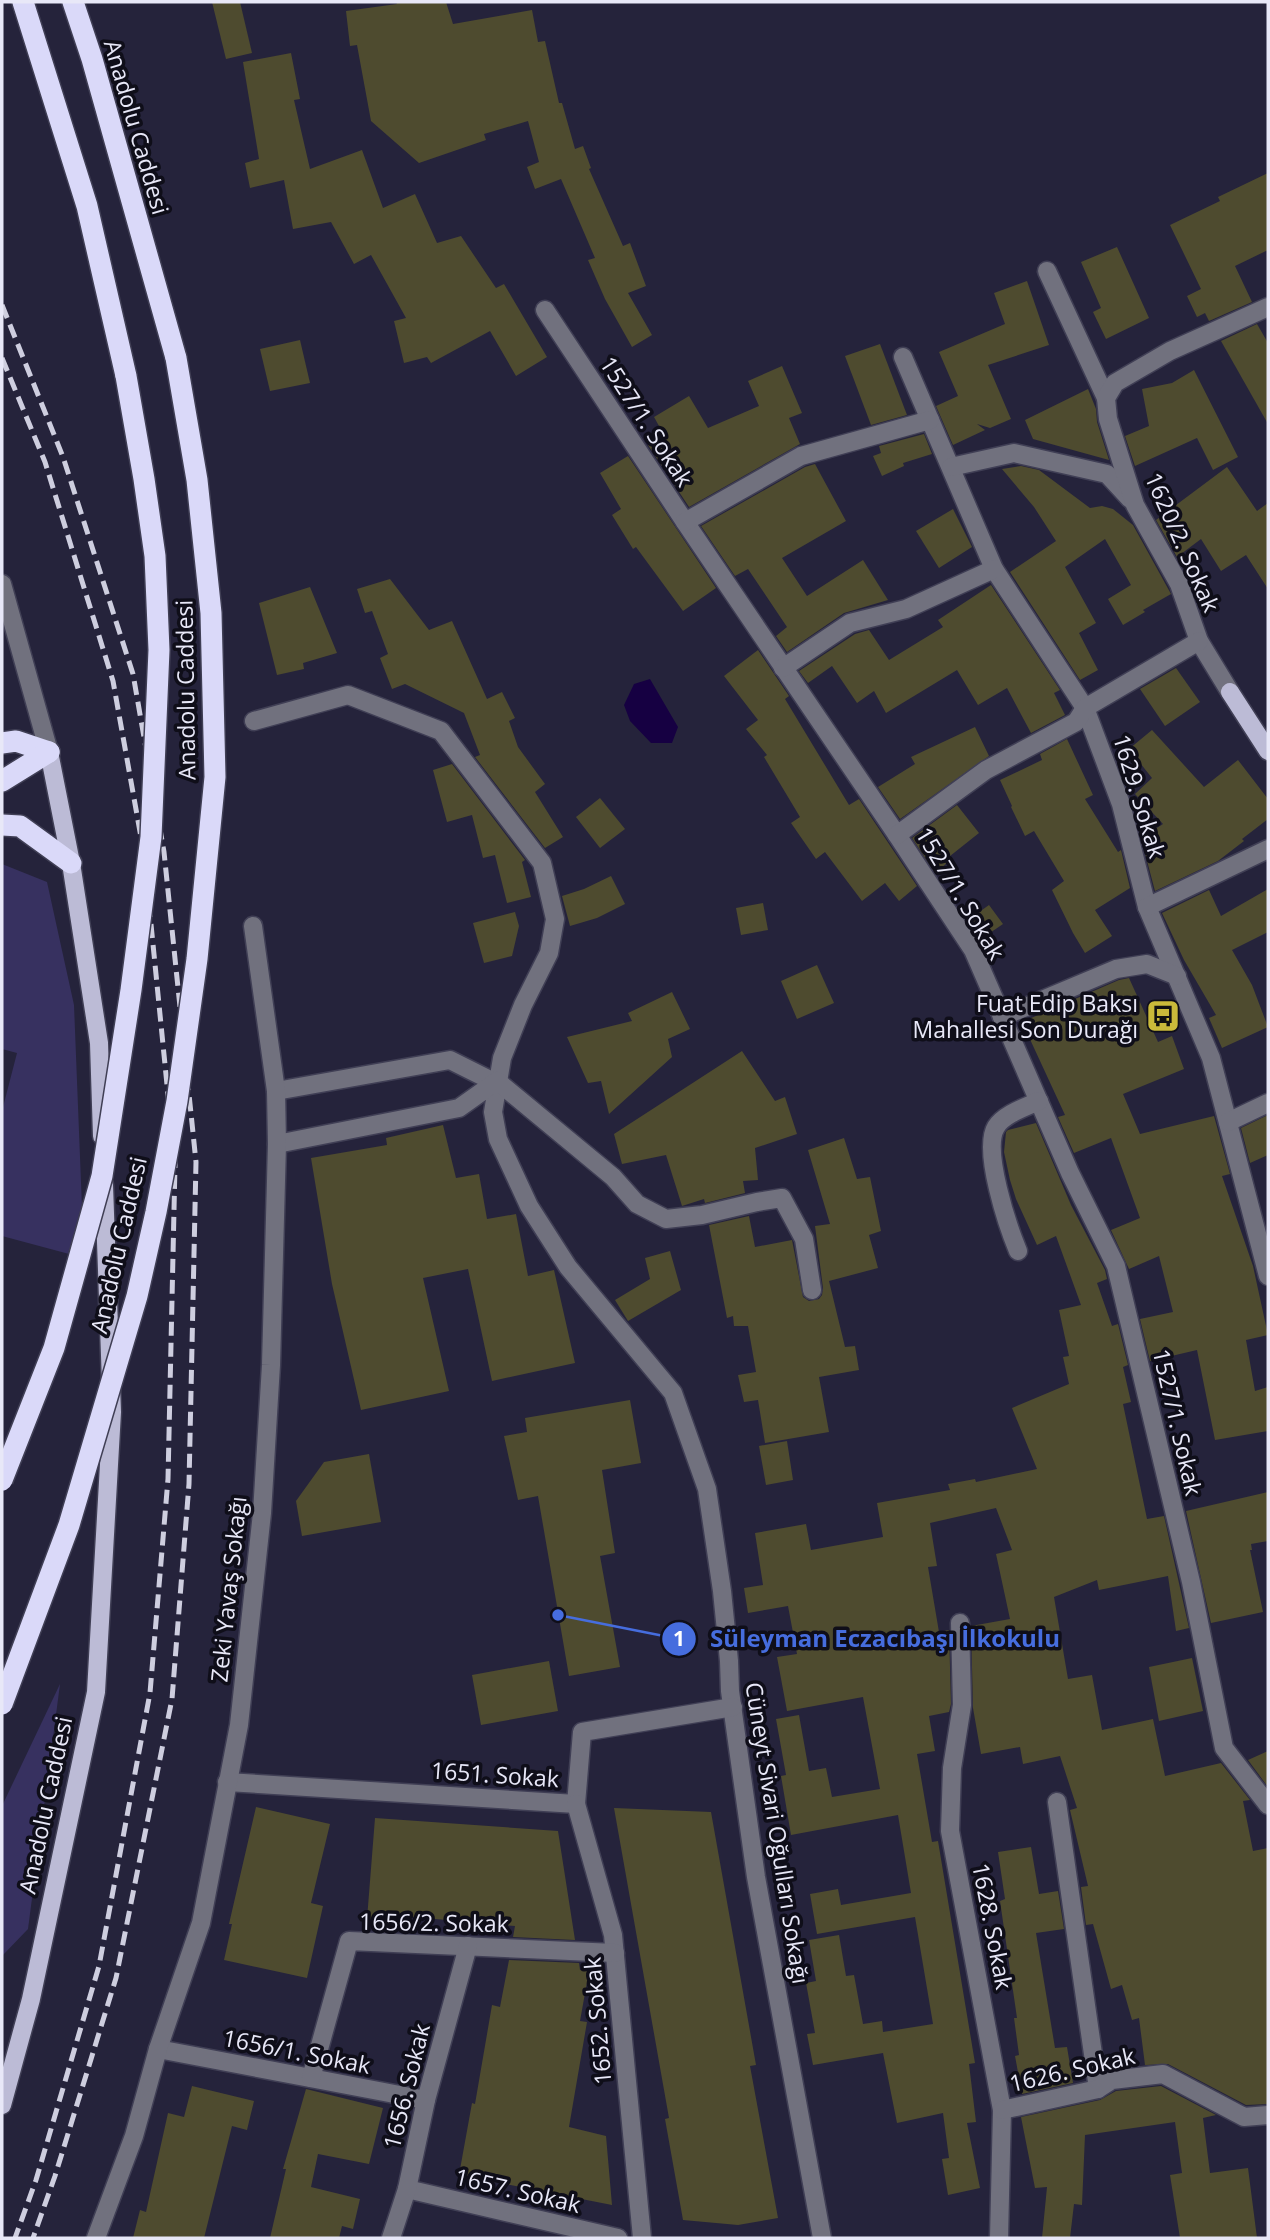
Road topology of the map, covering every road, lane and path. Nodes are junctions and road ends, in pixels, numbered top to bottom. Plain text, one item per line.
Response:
1 (23, 2) edge
2 (73, 2) edge
3 (1047, 271) dead end
4 (1268, 307) edge
5 (545, 310) dead end
6 (903, 357) dead end
7 (1106, 398) junction
8 (930, 420) junction
9 (951, 467) junction
10 (1135, 505) junction
11 (685, 522) junction
12 (994, 569) junction
13 (2, 584) edge
14 (1199, 641) junction
15 (783, 668) junction
16 (1230, 692) joint
17 (1085, 708) junction
18 (254, 721) dead end
19 (2, 743) edge
20 (1268, 751) edge
21 (49, 752) junction
22 (2, 781) edge
23 (2, 825) edge
24 (897, 835) junction
25 (1268, 849) edge
26 (71, 863) junction
27 (1147, 907) junction
28 (253, 926) dead end
29 (1177, 976) junction
30 (1002, 1017) junction
31 (495, 1081) junction
32 (276, 1091) junction
33 (1038, 1101) junction
34 (1268, 1103) edge
35 (1228, 1122) junction
36 (277, 1144) junction
37 (1018, 1251) dead end
38 (1268, 1276) edge
39 (812, 1290) dead end
40 (2, 1480) edge
41 (960, 1623) dead end
42 (2, 1704) edge
43 (733, 1707) junction
44 (227, 1782) junction
45 (1057, 1802) dead end
46 (576, 1804) junction
47 (1268, 1805) edge
48 (468, 1946) junction
49 (615, 1953) junction
50 (158, 2049) junction
51 (311, 2077) junction
52 (1098, 2089) junction
53 (426, 2100) junction
54 (2, 2105) edge
55 (1002, 2110) junction
56 (1268, 2115) edge
57 (407, 2189) junction
58 (96, 2238) edge
59 (391, 2238) edge
60 (618, 2238) edge
61 (642, 2238) edge
62 (822, 2238) edge
63 (999, 2238) edge

1 - 40 highway, Anadolu Caddesi, bridge
2 - 42 highway, Anadolu Caddesi, bridge
3 - 7 street, 1620/2. Sokak
4 - 7 street
5 - 11 street, 1527/1. Sokak
6 - 8 street, 1629. Sokak
7 - 10 street, 1620/2. Sokak
8 - 9 street, 1629. Sokak
8 - 11 street
9 - 10 street
9 - 12 street, 1629. Sokak
10 - 14 street, 1620/2. Sokak
11 - 15 street, 1527/1. Sokak
12 - 15 street
12 - 17 street, 1629. Sokak
13 - 21 street
14 - 16 street, 1620/2. Sokak
14 - 17 street
15 - 24 street, 1527/1. Sokak
16 - 20 main road, 1620/2. Sokak
17 - 24 street
17 - 27 street, 1629. Sokak
18 - 31 street, Cüneyt Sivari Oğulları Sokağı
19 - 21 highway
21 - 22 highway
21 - 26 main road, Anadolu Caddesi
23 - 26 highway
24 - 30 street, 1527/1. Sokak
25 - 27 street
26 - 54 main road, Anadolu Caddesi
27 - 29 street, 1629. Sokak
28 - 32 street, Zeki Yavaş Sokağı
29 - 30 street
29 - 35 street, 1629. Sokak
30 - 33 street, 1527/1. Sokak
31 - 32 street
31 - 36 street
31 - 39 street
31 - 43 street, Cüneyt Sivari Oğulları Sokağı
32 - 36 street, Zeki Yavaş Sokağı
33 - 37 street
33 - 47 street, 1527/1. Sokak
34 - 35 street
35 - 38 street, 1629. Sokak
36 - 44 street, Zeki Yavaş Sokağı
41 - 55 street, 1628. Sokak
43 - 46 street, 1651. Sokak
43 - 62 street, Cüneyt Sivari Oğulları Sokağı
44 - 46 street, 1651. Sokak
44 - 50 street, Zeki Yavaş Sokağı
45 - 52 street
46 - 49 street, 1652. Sokak
48 - 49 street, 1656/2. Sokak
48 - 51 street, 1656/2. Sokak
48 - 53 street, 1656. Sokak
49 - 61 street, 1652. Sokak
50 - 51 street, 1656/1. Sokak
50 - 58 street, Zeki Yavaş Sokağı
51 - 53 street, 1656/1. Sokak
52 - 55 street, 1626. Sokak
52 - 56 street, 1626. Sokak
53 - 57 street, 1656. Sokak
55 - 63 street, 1628. Sokak
57 - 59 street, 1656. Sokak
57 - 60 street, 1657. Sokak

